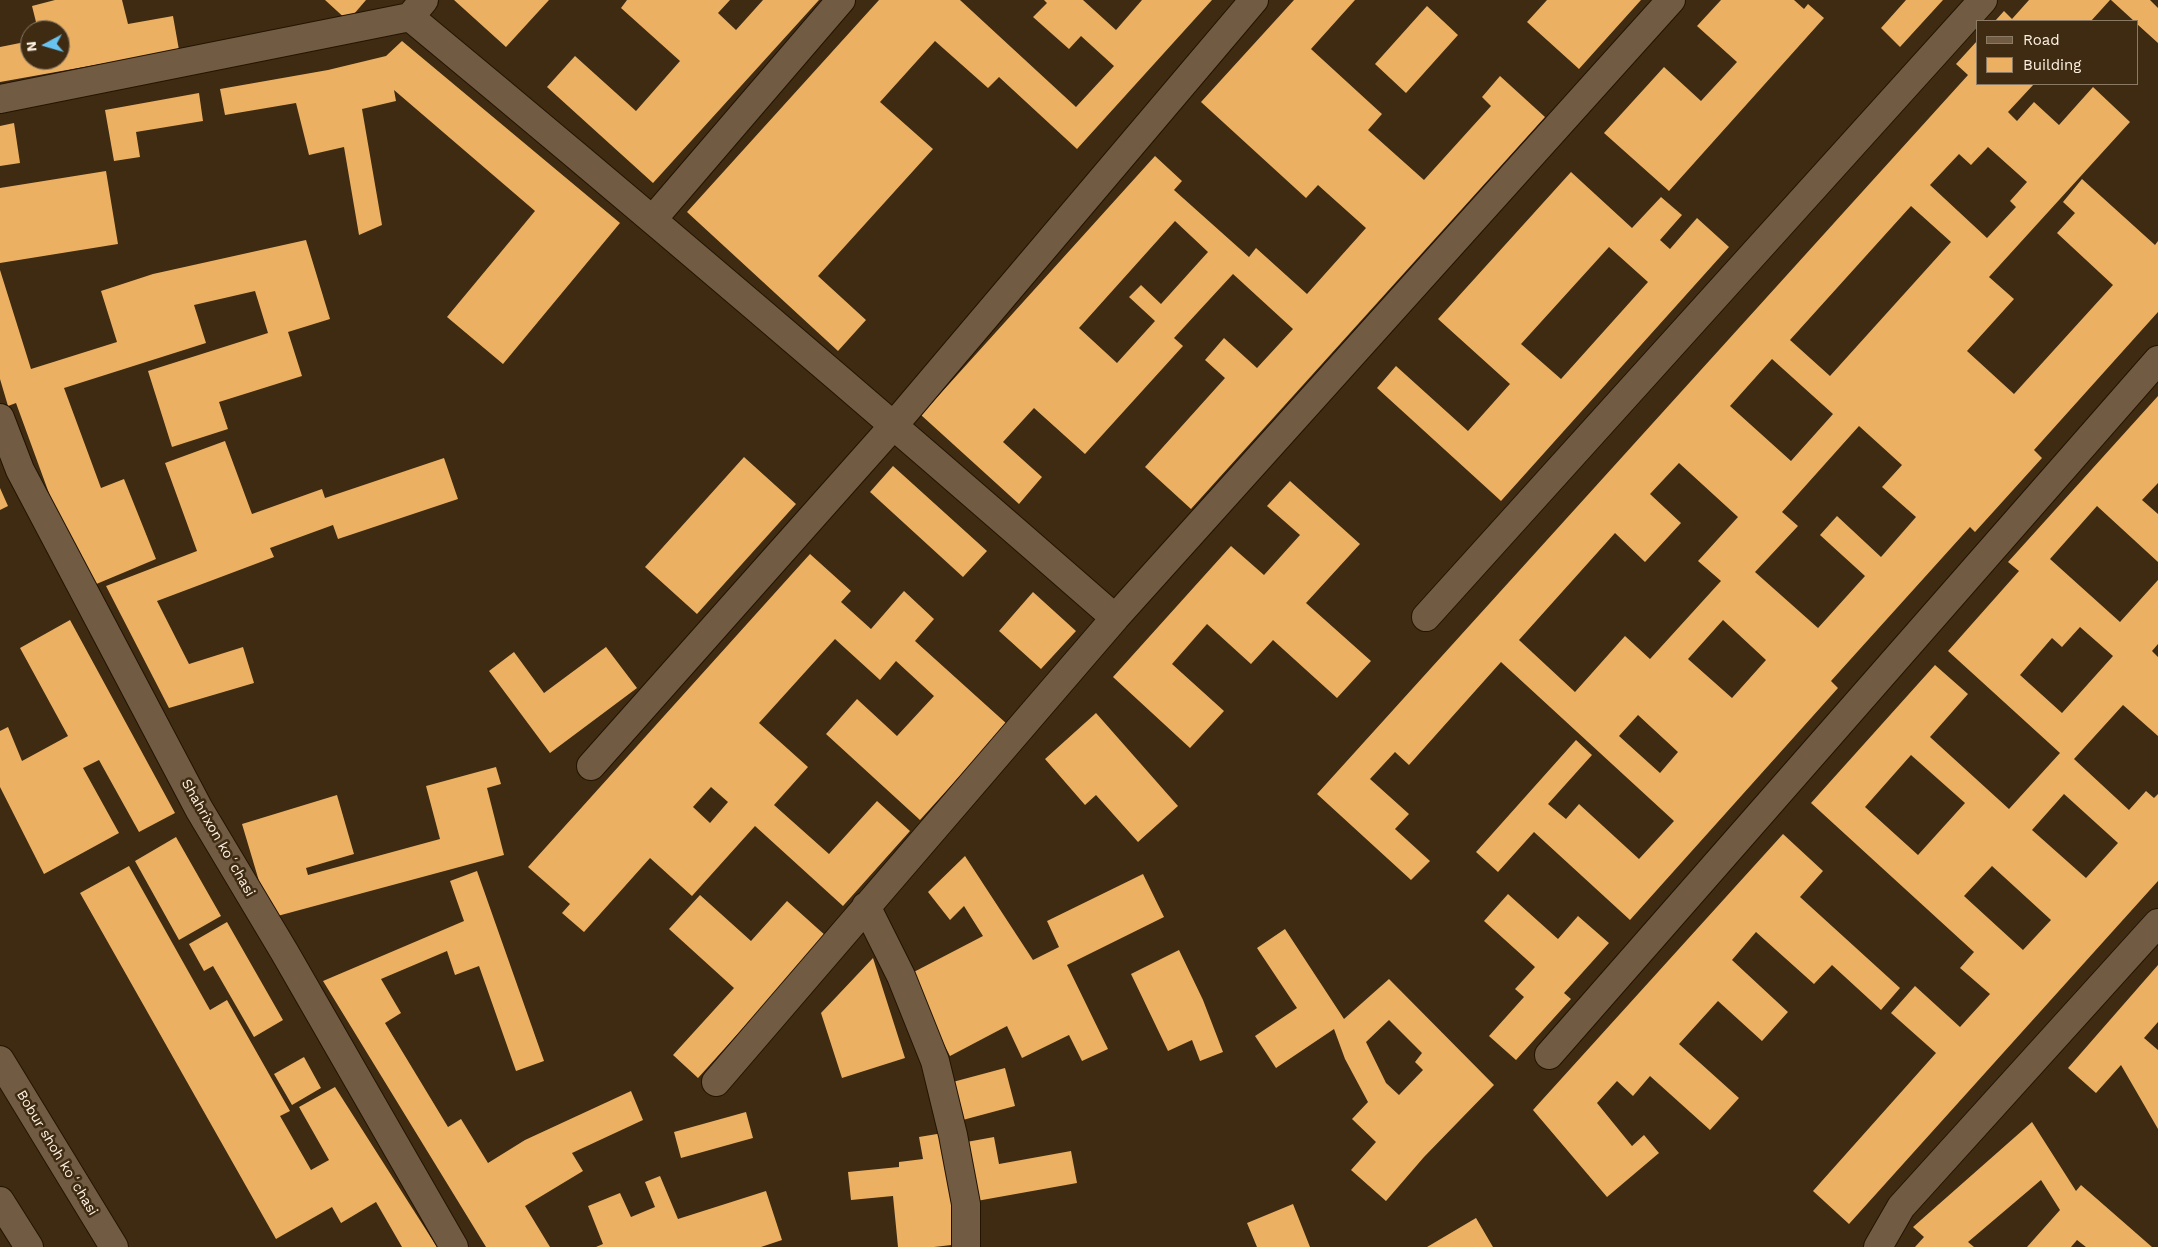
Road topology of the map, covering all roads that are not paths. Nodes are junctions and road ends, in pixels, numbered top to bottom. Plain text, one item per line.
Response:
1 (840, 0) edge
2 (1254, 0) edge
3 (1671, 0) edge
4 (1982, 0) edge
5 (417, 9) edge
6 (0, 98) edge
7 (653, 219) junction
8 (2158, 360) edge
9 (0, 418) edge
10 (894, 425) junction
11 (1426, 617) dead end
12 (1115, 618) junction
13 (590, 766) dead end
14 (866, 906) junction
15 (2158, 922) edge
16 (1550, 1055) dead end
17 (0, 1060) edge
18 (716, 1082) dead end
19 (0, 1201) edge
20 (29, 1247) edge
21 (114, 1247) edge
22 (454, 1247) edge
23 (966, 1247) edge
24 (1878, 1247) edge

1 - 7 street
2 - 10 street
3 - 12 street
4 - 11 street
5 - 6 street
5 - 7 street
7 - 10 street
8 - 16 street
9 - 22 street, Shahrixon koʻchasi
10 - 12 street
10 - 13 street
12 - 14 street
14 - 18 street
14 - 23 street
15 - 24 street
17 - 21 street, Bobur shoh koʻchasi
19 - 20 street

